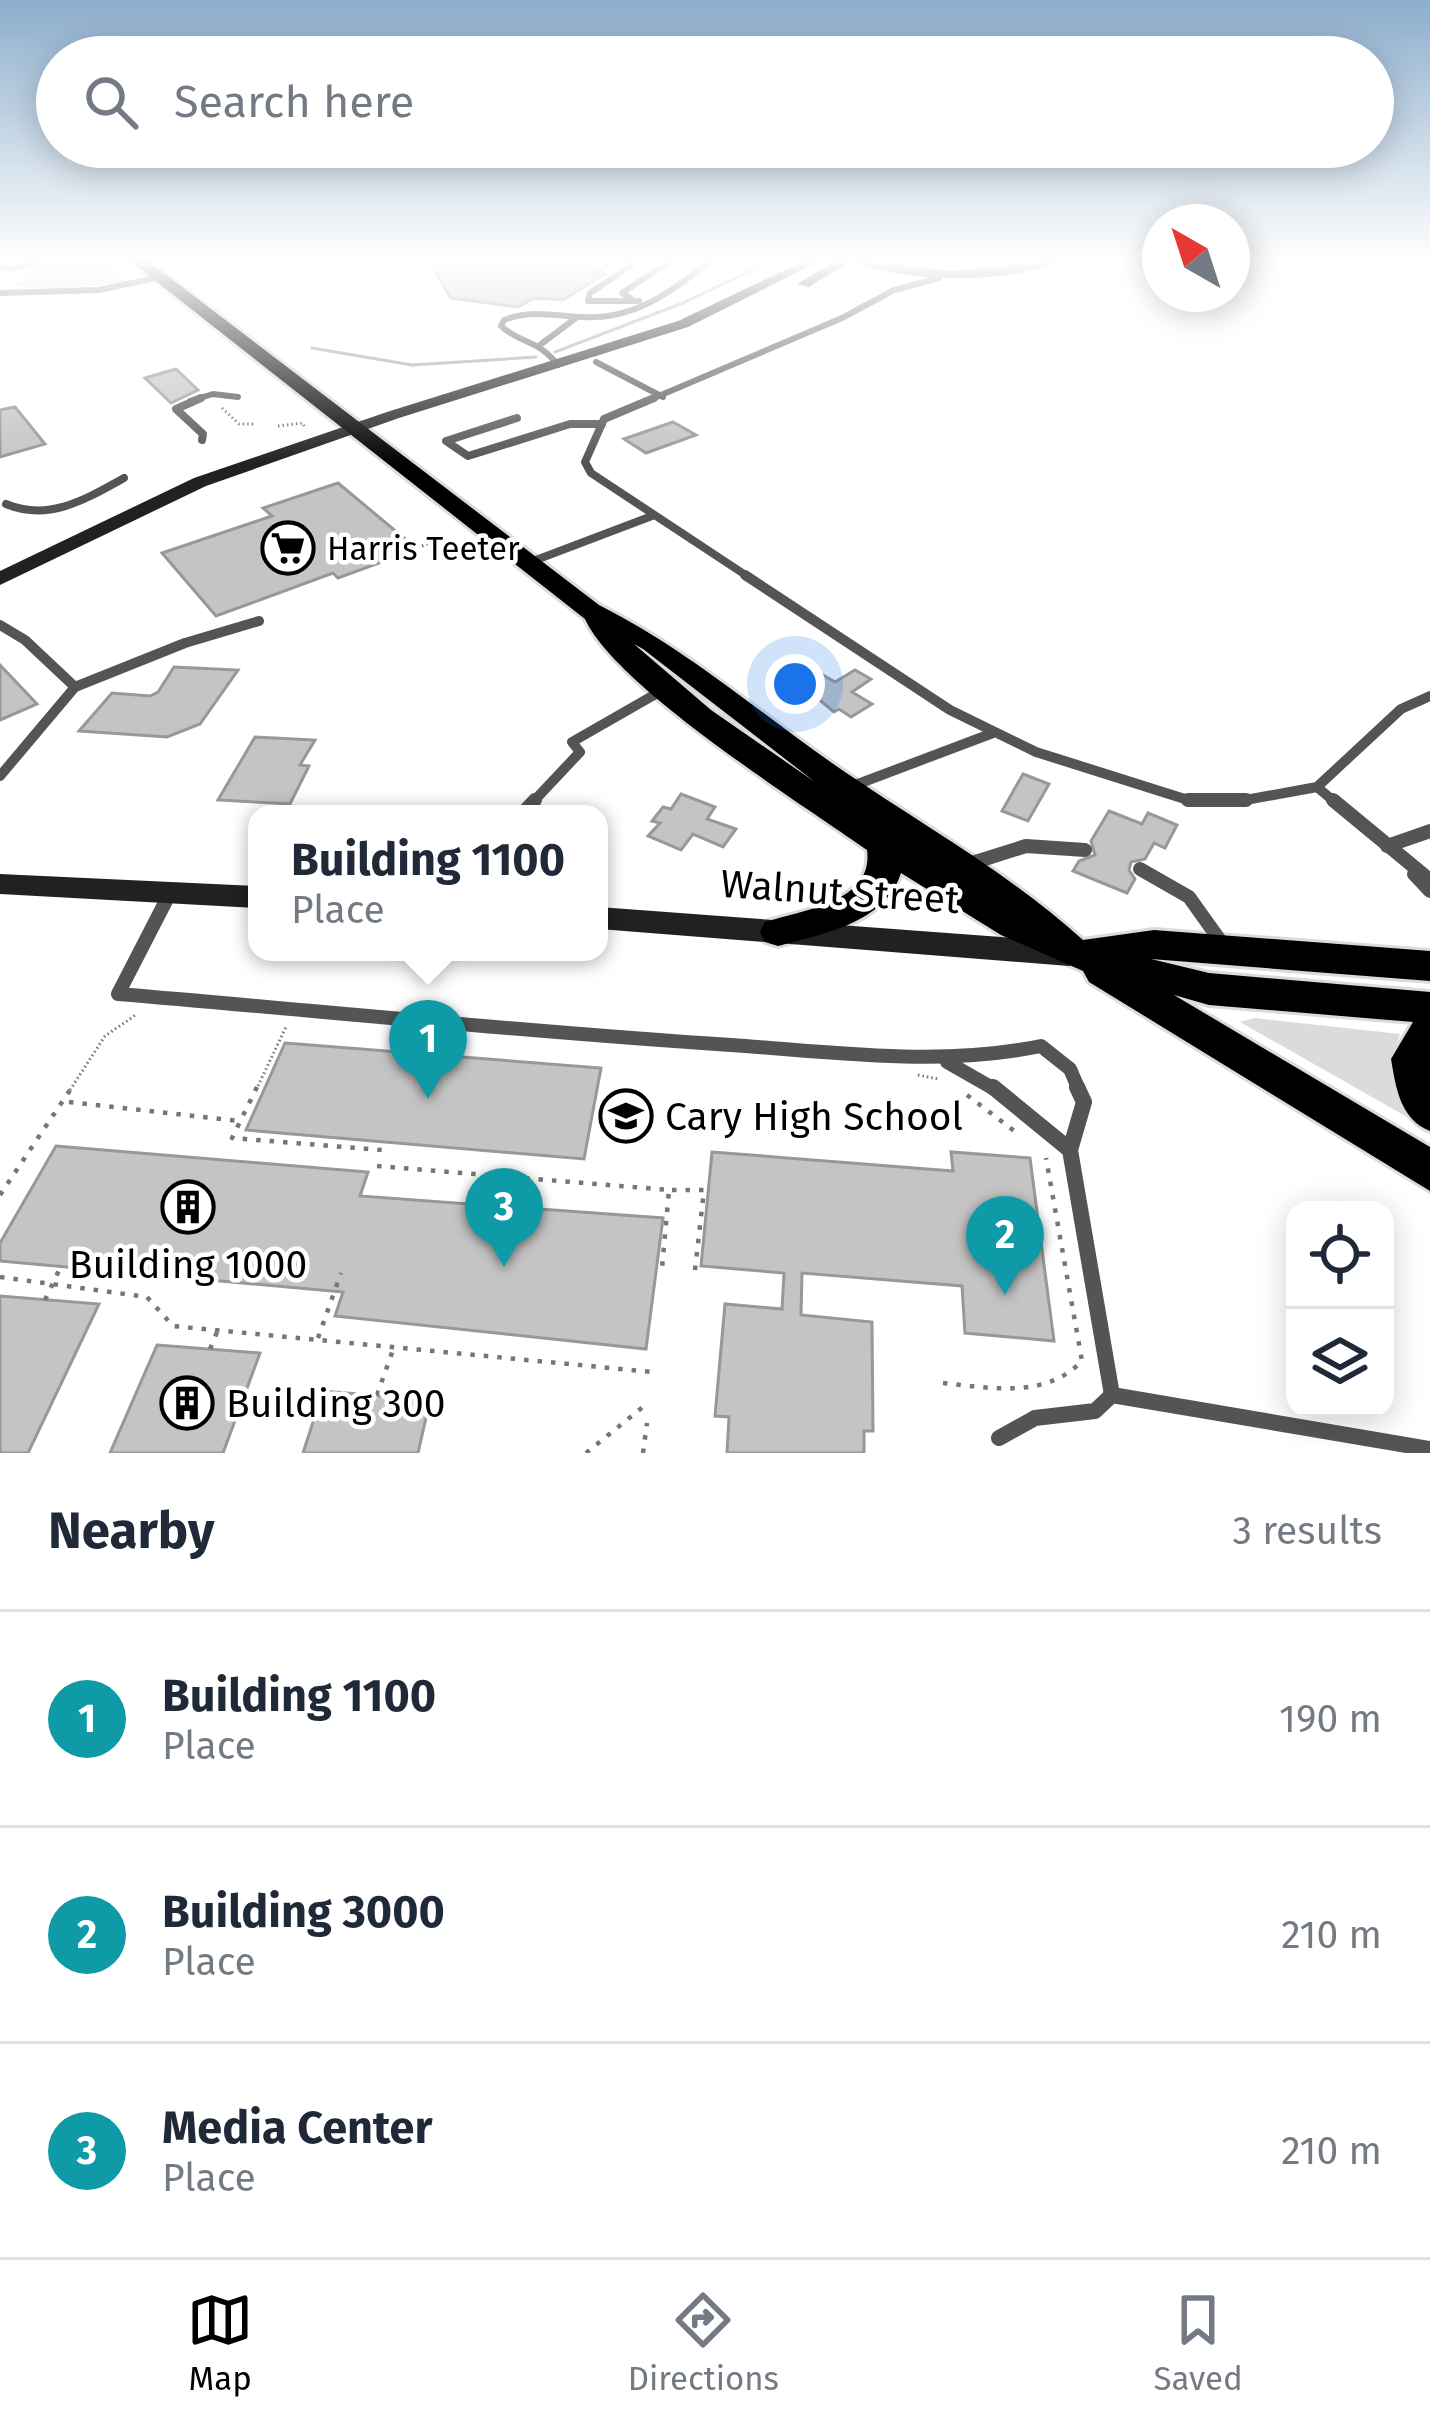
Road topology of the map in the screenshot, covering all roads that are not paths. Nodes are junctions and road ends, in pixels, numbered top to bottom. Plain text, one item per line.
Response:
1 (225, 328) edge
2 (503, 328) edge
3 (564, 328) edge
4 (667, 328) edge
5 (697, 328) edge
6 (813, 328) edge
7 (541, 344) junction
8 (596, 362) junction
9 (558, 365) junction
10 (238, 397) dead end
11 (664, 397) junction
12 (517, 418) dead end
13 (602, 424) junction
14 (358, 430) junction
15 (202, 440) dead end
16 (124, 478) dead end
17 (6, 504) dead end
18 (652, 516) junction
19 (528, 563) junction
20 (0, 579) edge
21 (590, 611) junction
22 (259, 621) dead end
23 (0, 625) edge
24 (75, 687) junction
25 (666, 688) junction
26 (1430, 696) edge
27 (993, 734) junction
28 (0, 776) edge
29 (1317, 787) junction
30 (847, 788) junction
31 (530, 805) edge
32 (1430, 831) edge
33 (883, 844) junction
34 (1387, 845) junction
35 (1085, 850) dead end
36 (967, 866) junction
37 (1140, 869) dead end
38 (1430, 880) edge
39 (0, 884) edge
40 (1430, 891) edge
41 (170, 893) junction
42 (248, 897) edge
43 (608, 919) edge
44 (778, 932) junction
45 (1226, 950) junction
46 (1074, 954) junction
47 (1430, 966) edge
48 (1430, 1008) edge
49 (1430, 1029) edge
50 (935, 1058) junction
51 (1430, 1112) edge
52 (1070, 1150) junction
53 (1430, 1171) edge
54 (1112, 1394) junction
55 (999, 1438) dead end
56 (1430, 1449) edge

1 - 14 main road
2 - 7 lane
3 - 7 lane
4 - 9 main road
5 - 8 main road
6 - 11 lane
7 - 9 lane
8 - 11 lane
8 - 14 main road
9 - 14 main road
10 - 15 lane
11 - 13 lane
12 - 13 lane
13 - 18 lane
14 - 19 main road
14 - 20 main road
16 - 17 lane
18 - 19 lane
18 - 27 lane
19 - 21 main road
21 - 25 main road
21 - 30 main road
22 - 24 lane
23 - 24 lane
24 - 28 lane
25 - 31 lane
25 - 33 main road
26 - 29 lane
27 - 29 lane
27 - 30 lane
29 - 34 lane
30 - 36 main road
32 - 34 lane
33 - 44 main road
33 - 46 main road
34 - 38 lane
34 - 40 lane
35 - 36 lane
36 - 46 main road
37 - 45 lane
39 - 41 main road
41 - 42 main road
41 - 50 lane
43 - 44 main road, Walnut Street
44 - 46 main road, Walnut Street
45 - 46 main road, Walnut Street
45 - 47 main road, Walnut Street
46 - 48 main road, Walnut Street
46 - 53 main road
49 - 51 main road
50 - 52 lane
50 - 52 lane
52 - 54 lane
54 - 55 lane
54 - 56 lane

